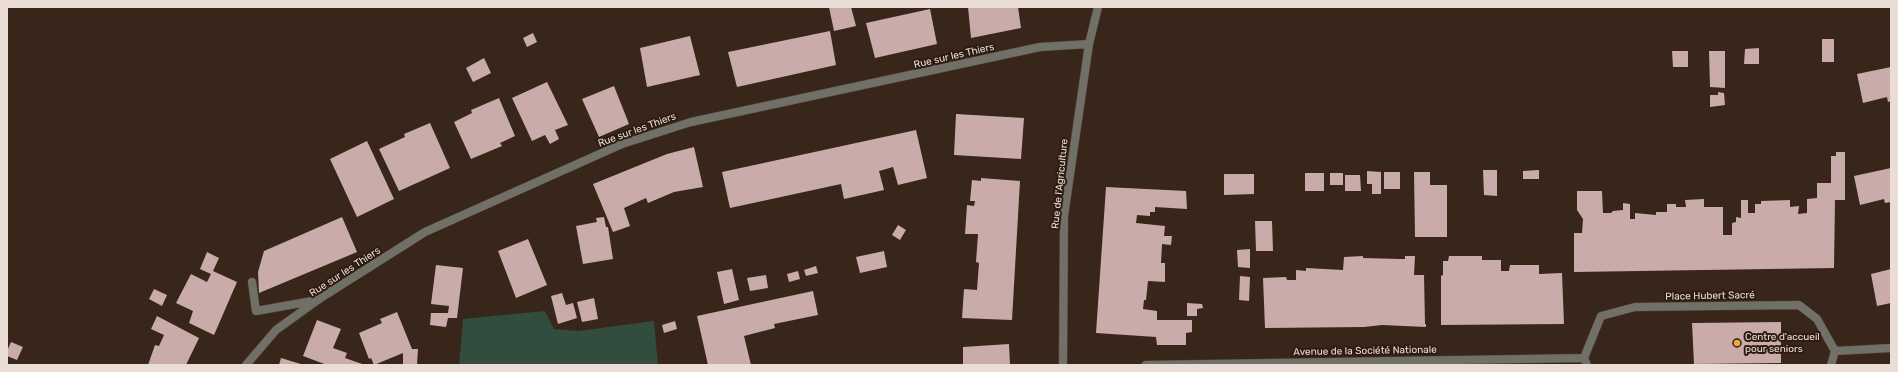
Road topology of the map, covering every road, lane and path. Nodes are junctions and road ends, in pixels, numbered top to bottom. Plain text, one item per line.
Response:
1 (1098, 7) edge
2 (1089, 44) junction
3 (252, 282) dead end
4 (320, 299) junction
5 (1891, 348) edge
6 (1836, 352) junction
7 (1586, 361) edge
8 (246, 365) edge
9 (1063, 365) edge
10 (1146, 365) edge
11 (1831, 365) edge

1 - 2 street, Rue de l'Agriculture
2 - 4 street, Rue sur les Thiers
2 - 9 street, Rue de l'Agriculture
3 - 4 street
4 - 8 street, Rue sur les Thiers
5 - 6 street
6 - 7 street, Place Hubert Sacré
6 - 11 street
7 - 10 street, Avenue de la Société Nationale

